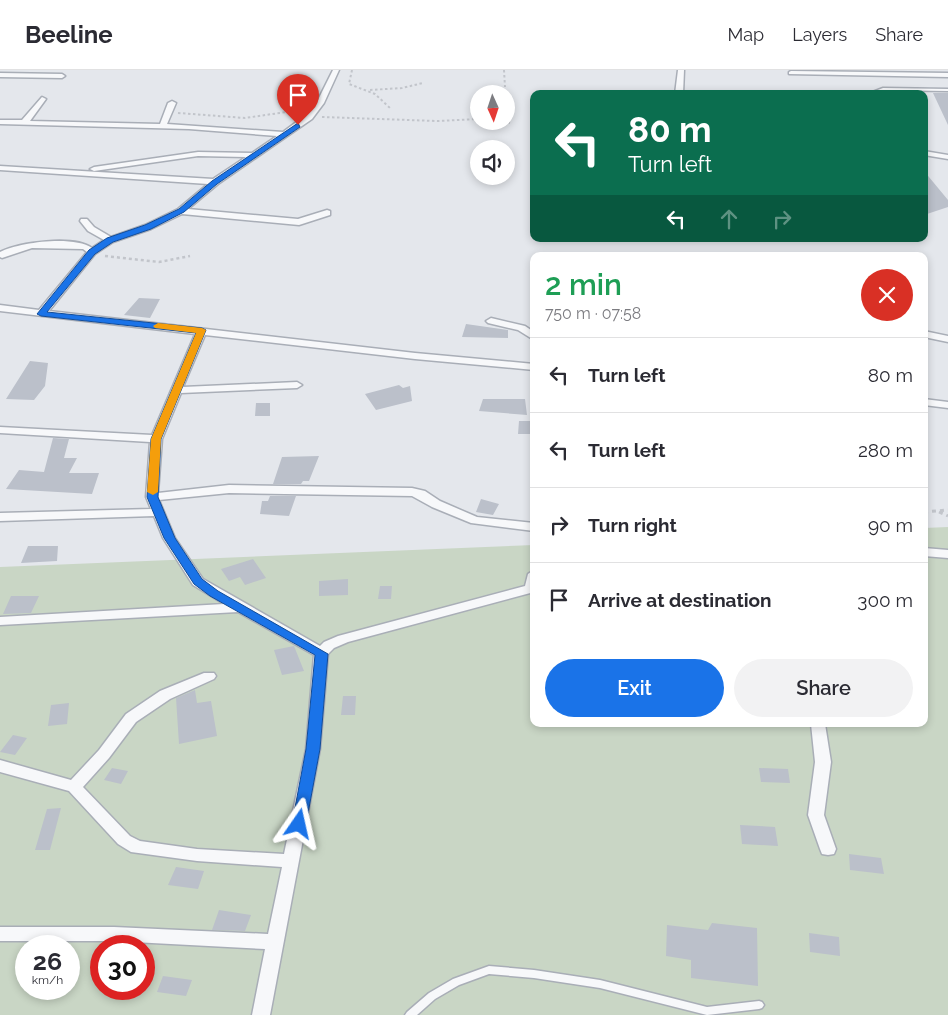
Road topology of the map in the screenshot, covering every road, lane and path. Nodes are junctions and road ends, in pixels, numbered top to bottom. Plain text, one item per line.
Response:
1 (336, 70) edge
2 (352, 70) edge
3 (504, 70) edge
4 (681, 70) edge
5 (791, 73) dead end
6 (0, 75) edge
7 (948, 75) edge
8 (62, 76) dead end
9 (423, 83) dead end
10 (505, 85) edge
11 (367, 90) junction
12 (679, 90) edge
13 (879, 90) edge
14 (948, 90) edge
15 (291, 96) dead end
16 (42, 99) dead end
17 (172, 104) dead end
18 (390, 108) dead end
19 (168, 113) junction
20 (309, 117) junction
21 (470, 120) edge
22 (0, 122) edge
23 (25, 122) junction
24 (163, 126) junction
25 (285, 134) junction
26 (928, 154) edge
27 (255, 155) junction
28 (948, 157) edge
29 (948, 161) edge
30 (928, 163) edge
31 (0, 168) edge
32 (80, 173) junction
33 (215, 182) junction
34 (181, 211) junction
35 (327, 213) dead end
36 (84, 221) dead end
37 (110, 240) junction
38 (91, 250) junction
39 (2, 255) dead end
40 (190, 256) dead end
41 (0, 308) edge
42 (41, 314) junction
43 (491, 321) dead end
44 (202, 330) junction
45 (530, 334) edge
46 (928, 335) edge
47 (948, 339) edge
48 (530, 367) edge
49 (297, 385) dead end
50 (177, 390) junction
51 (928, 402) edge
52 (948, 405) edge
53 (0, 430) edge
54 (156, 439) junction
55 (152, 497) junction
56 (948, 510) edge
57 (157, 512) junction
58 (928, 512) edge
59 (939, 512) junction
60 (948, 516) edge
61 (0, 517) edge
62 (530, 527) edge
63 (928, 552) edge
64 (948, 554) edge
65 (530, 585) edge
66 (240, 608) junction
67 (0, 621) edge
68 (321, 654) junction
69 (209, 676) dead end
70 (818, 727) edge
71 (0, 766) edge
72 (74, 787) junction
73 (828, 849) dead end
74 (292, 861) junction
75 (0, 934) edge
76 (276, 942) junction
77 (759, 1005) dead end
78 (261, 1015) edge
79 (410, 1015) edge

1 - 20 street
2 - 11 path
3 - 10 path
4 - 12 street
5 - 7 street
6 - 8 street
9 - 11 path
11 - 18 path
13 - 14 lane
15 - 19 path
16 - 23 street
17 - 19 street
19 - 24 street
20 - 21 path
20 - 25 street
22 - 23 street
23 - 24 street
24 - 25 street
25 - 27 street
26 - 28 street
27 - 32 street
27 - 33 street
29 - 30 street
31 - 32 street
32 - 33 street
33 - 34 street
34 - 35 street
34 - 37 street
36 - 37 street
37 - 38 street
38 - 39 street
38 - 40 path
38 - 42 street
41 - 42 street
42 - 44 street
43 - 45 street
44 - 48 street
44 - 50 street
46 - 47 street
49 - 50 street
50 - 54 street
51 - 52 street
53 - 54 street
54 - 55 street
55 - 57 street
55 - 62 street
56 - 59 path
57 - 61 street
57 - 66 street
58 - 59 path
59 - 60 path
63 - 64 street
65 - 68 street
66 - 67 street
66 - 68 street
68 - 74 street
69 - 72 street
70 - 73 street
71 - 72 street
72 - 74 street
74 - 76 street
75 - 76 street
76 - 78 street
77 - 79 lane

